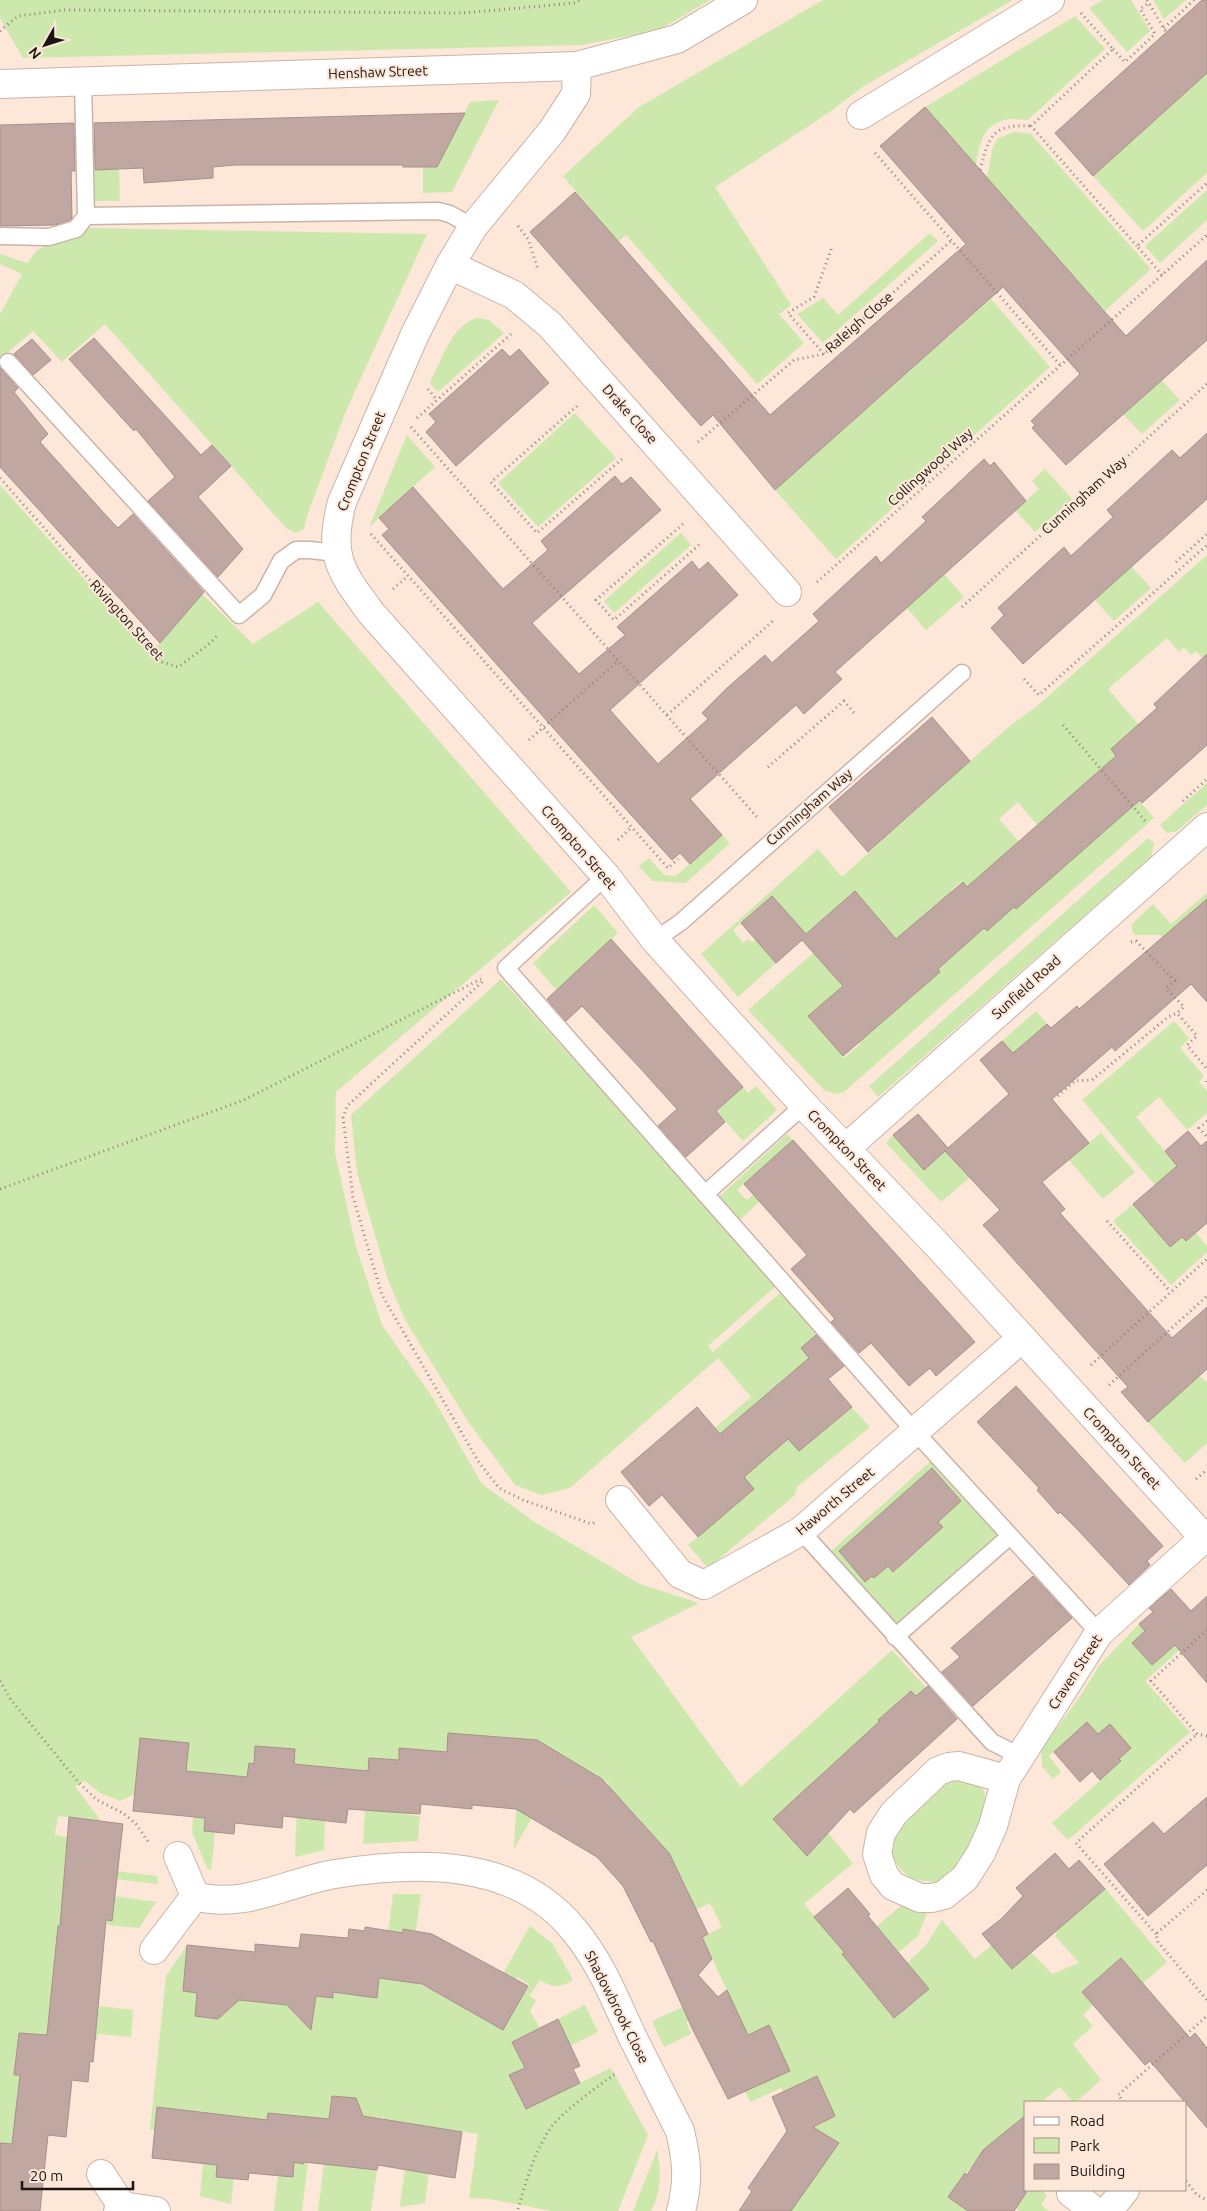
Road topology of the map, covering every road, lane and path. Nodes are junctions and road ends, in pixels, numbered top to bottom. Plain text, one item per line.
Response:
1 (580, 0) edge
2 (743, 0) edge
3 (1050, 0) edge
4 (1194, 0) edge
5 (1148, 1) edge
6 (1077, 9) dead end
7 (1164, 28) junction
8 (0, 31) edge
9 (1166, 32) dead end
10 (1113, 49) junction
11 (577, 66) junction
12 (83, 80) junction
13 (0, 84) edge
14 (861, 115) dead end
15 (1031, 126) junction
16 (875, 154) dead end
17 (980, 170) dead end
18 (1207, 183) edge
19 (86, 216) junction
20 (516, 225) dead end
21 (473, 226) junction
22 (1207, 235) edge
23 (0, 236) edge
24 (951, 241) junction
25 (1136, 246) junction
26 (832, 247) dead end
27 (450, 265) junction
28 (1162, 275) junction
29 (540, 278) dead end
30 (512, 332) dead end
31 (824, 354) junction
32 (8, 362) dead end
33 (1061, 366) junction
34 (424, 384) dead end
35 (1207, 384) edge
36 (437, 400) junction
37 (578, 405) dead end
38 (416, 419) dead end
39 (409, 425) dead end
40 (690, 448) dead end
41 (624, 458) dead end
42 (0, 478) edge
43 (683, 524) dead end
44 (370, 534) dead end
45 (1207, 534) edge
46 (701, 544) dead end
47 (1207, 545) edge
48 (336, 553) junction
49 (1176, 562) dead end
50 (408, 576) junction
51 (815, 584) dead end
52 (787, 592) dead end
53 (387, 594) dead end
54 (962, 606) dead end
55 (239, 615) junction
56 (774, 620) dead end
57 (618, 661) junction
58 (962, 673) dead end
59 (1024, 679) dead end
60 (855, 714) dead end
61 (667, 715) junction
62 (1063, 725) dead end
63 (543, 727) junction
64 (523, 746) dead end
65 (768, 767) dead end
66 (745, 803) dead end
67 (1147, 823) dead end
68 (632, 827) junction
69 (1207, 827) edge
70 (612, 845) dead end
71 (678, 859) dead end
72 (606, 876) junction
73 (655, 940) junction
74 (1124, 942) dead end
75 (1177, 1013) junction
76 (1207, 1069) edge
77 (1058, 1096) dead end
78 (804, 1105) junction
79 (1207, 1121) edge
80 (1207, 1137) edge
81 (846, 1148) junction
82 (0, 1189) edge
83 (705, 1194) junction
84 (1107, 1221) dead end
85 (1207, 1259) edge
86 (1170, 1292) junction
87 (1207, 1296) edge
88 (1022, 1338) junction
89 (1085, 1371) dead end
90 (1088, 1411) junction
91 (916, 1432) junction
92 (1207, 1470) edge
93 (1190, 1485) dead end
94 (620, 1500) joint
95 (802, 1531) junction
96 (1010, 1536) junction
97 (1206, 1539) edge
98 (1207, 1630) edge
99 (1099, 1634) junction
100 (895, 1637) junction
101 (0, 1681) edge
102 (1197, 1734) junction
103 (1207, 1736) edge
104 (1020, 1756) junction
105 (1006, 1779) junction
106 (152, 1846) dead end
107 (178, 1856) dead end
108 (1207, 1890) edge
109 (195, 1896) junction
110 (1156, 1934) junction
111 (154, 1950) dead end
112 (1207, 2000) edge
113 (1207, 2016) edge
114 (619, 2072) dead end
115 (1123, 2101) edge
116 (101, 2174) dead end
117 (1187, 2182) edge
118 (1124, 2191) edge
119 (1071, 2193) dead end
120 (1207, 2200) edge
121 (120, 2208) edge
122 (518, 2209) dead end
123 (156, 2211) edge
124 (680, 2211) edge
125 (1095, 2211) edge
126 (1108, 2211) edge

1 - 8 path
2 - 11 street, Henshaw Street
3 - 14 street
4 - 7 path
5 - 7 path
5 - 10 path
6 - 10 path
7 - 9 path
10 - 15 path
11 - 12 street, Henshaw Street
11 - 21 street, Crompton Street
12 - 13 street, Henshaw Street
12 - 19 lane
15 - 17 path
15 - 25 path
16 - 24 path
18 - 25 path
19 - 21 lane
19 - 23 lane
20 - 29 path
21 - 27 street, Crompton Street
22 - 28 path, Collingwood Way
24 - 31 path, Raleigh Close
24 - 33 path
25 - 28 path
26 - 31 path
27 - 48 street, Crompton Street
27 - 52 street, Drake Close
28 - 33 path, Collingwood Way
30 - 36 path
31 - 40 path, Raleigh Close
32 - 55 lane
33 - 51 path, Collingwood Way
34 - 36 path
35 - 54 path, Cunningham Way
36 - 38 path
37 - 41 path
39 - 57 path
42 - 55 path, Rivington Street
43 - 46 path
44 - 50 path
45 - 49 path
47 - 59 path
48 - 55 lane
48 - 72 street, Crompton Street
50 - 53 path
50 - 63 path
56 - 61 path
57 - 61 path
57 - 63 path
58 - 73 lane, Cunningham Way
60 - 65 path
61 - 66 path
62 - 67 path
63 - 64 path
63 - 68 path
68 - 70 path
68 - 71 path
69 - 81 street, Sunfield Road
72 - 73 street, Crompton Street
72 - 83 lane
73 - 78 street, Crompton Street
74 - 75 path
75 - 76 path
75 - 77 path
78 - 81 street, Crompton Street
78 - 83 lane
79 - 80 path
81 - 88 street, Crompton Street
82 - 94 path
83 - 91 lane
84 - 86 path
85 - 86 path
86 - 89 path
87 - 90 path
88 - 90 street, Crompton Street
88 - 91 street, Haworth Street
90 - 97 street, Crompton Street
91 - 95 street, Haworth Street
91 - 96 lane
92 - 93 path
94 - 95 street, Haworth Street
95 - 100 lane
96 - 99 lane
96 - 100 lane
97 - 99 street, Craven Street
98 - 102 path
99 - 104 street, Craven Street
100 - 104 lane
101 - 106 path
102 - 103 path
102 - 110 path
104 - 105 street, Craven Street
105 - 105 street, Craven Street
107 - 109 street
108 - 110 path
109 - 111 street
109 - 124 street, Shadowbrook Close
110 - 112 path
113 - 115 path
114 - 122 path
116 - 121 street
117 - 120 path
118 - 126 street
119 - 125 street
121 - 123 street

